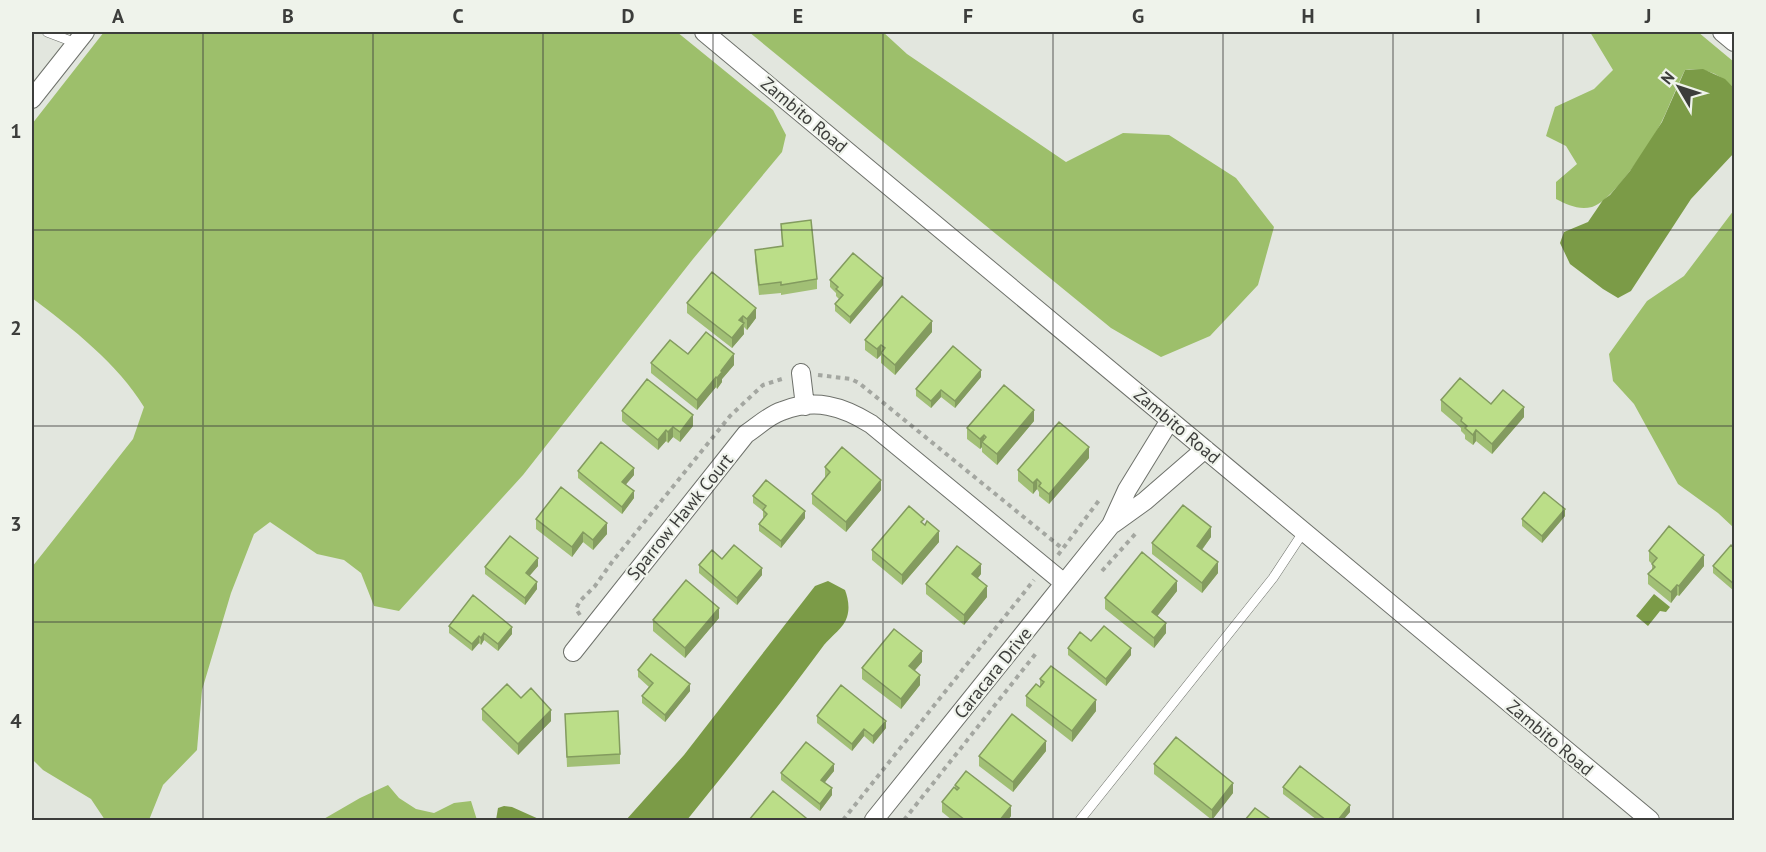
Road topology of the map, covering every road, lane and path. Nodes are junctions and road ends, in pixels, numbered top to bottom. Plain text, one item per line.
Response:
1 (47, 32) edge
2 (704, 32) edge
3 (1722, 32) edge
4 (80, 37) edge
5 (1734, 42) edge
6 (32, 99) edge
7 (801, 373) junction
8 (805, 406) junction
9 (1170, 420) junction
10 (1205, 449) junction
11 (1104, 493) dead end
12 (1111, 525) junction
13 (1143, 526) dead end
14 (1304, 531) junction
15 (1063, 549) junction
16 (1046, 568) junction
17 (1099, 574) dead end
18 (1064, 583) junction
19 (588, 632) junction
20 (1038, 651) dead end
21 (573, 652) dead end
22 (843, 820) edge
23 (874, 820) edge
24 (904, 820) edge
25 (1080, 820) edge
26 (1650, 820) edge

1 - 4 lane
2 - 9 street, Zambito Road
3 - 5 street
4 - 6 street
7 - 8 street
7 - 15 path
7 - 19 path
8 - 16 street, Sparrow Hawk Court
8 - 19 street, Sparrow Hawk Court
9 - 10 street, Zambito Road
9 - 12 street, Caracara Drive
10 - 12 street, Caracara Drive
10 - 14 street, Zambito Road
11 - 15 path
12 - 18 street, Caracara Drive
13 - 17 path
14 - 25 lane
14 - 26 street, Zambito Road
15 - 16 path
16 - 18 street, Sparrow Hawk Court
16 - 22 path
18 - 23 street, Caracara Drive
19 - 21 street, Sparrow Hawk Court
20 - 24 path

